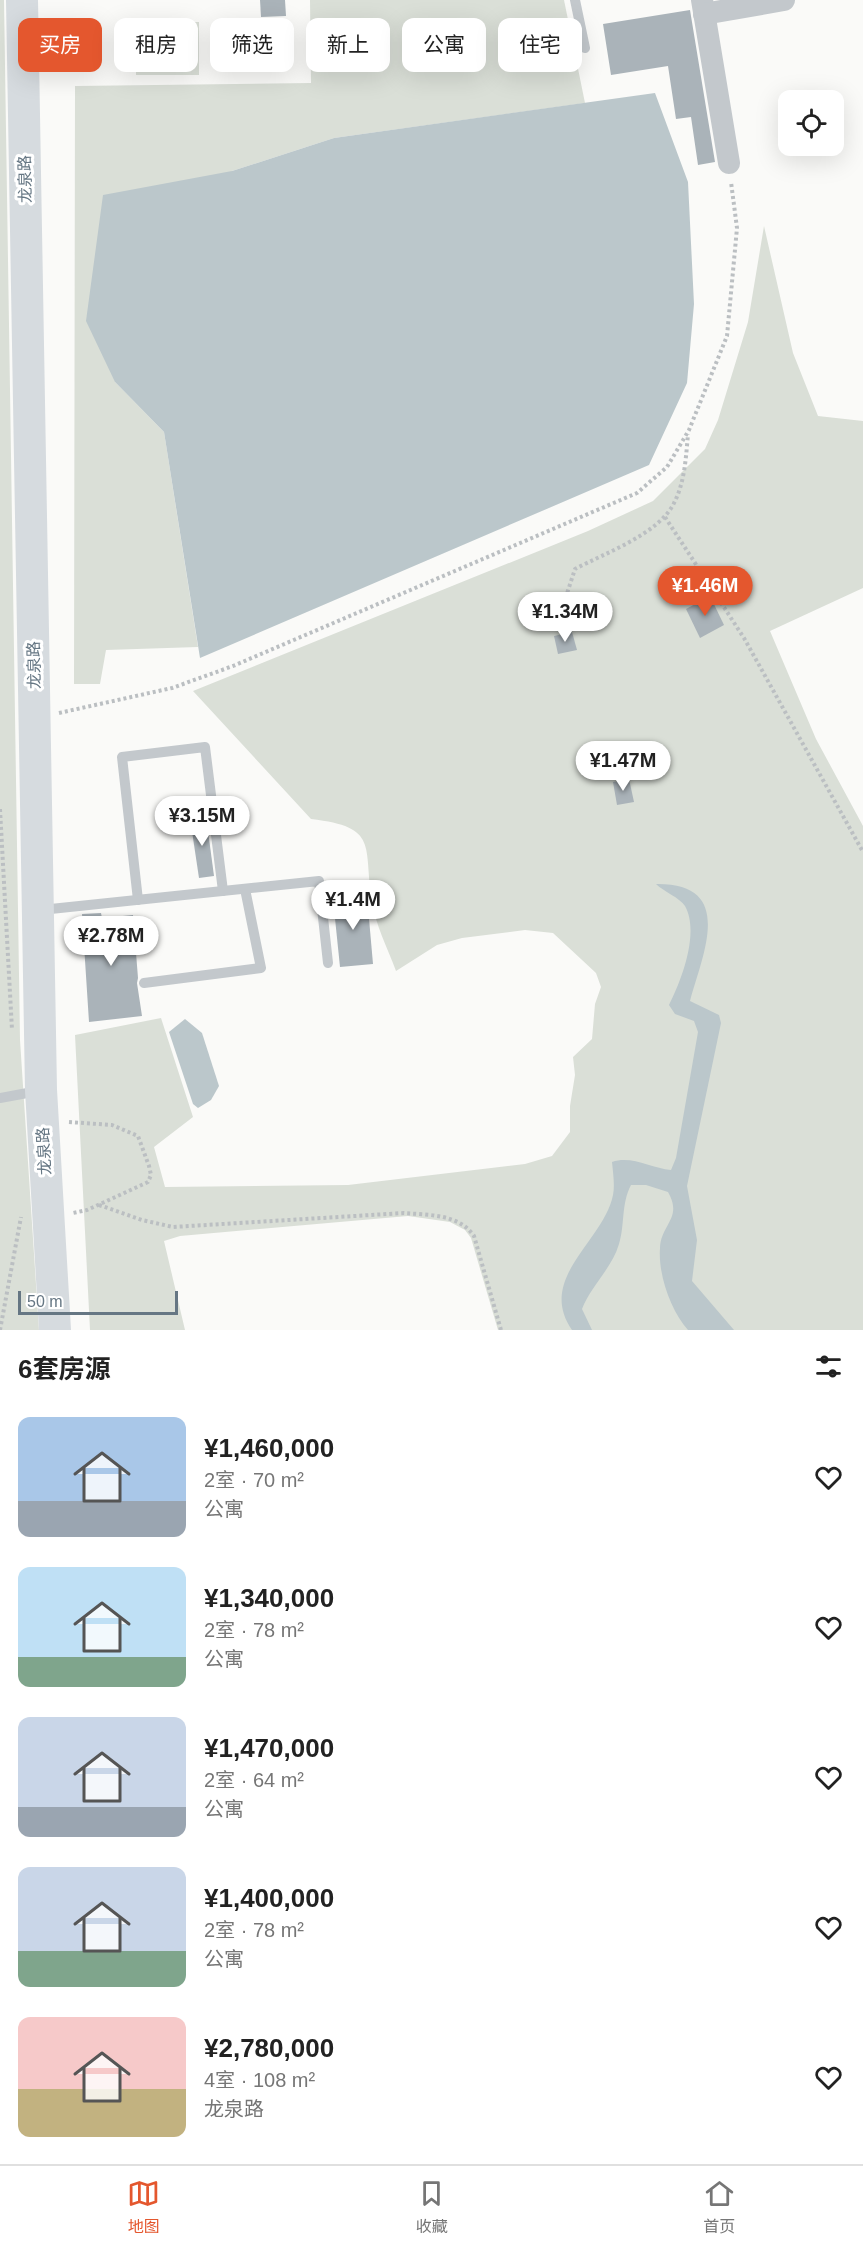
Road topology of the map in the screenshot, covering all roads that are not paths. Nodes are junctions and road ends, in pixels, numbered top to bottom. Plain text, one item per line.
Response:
1 (22, 0) edge
2 (575, 0) edge
3 (784, 0) edge
4 (703, 7) edge
5 (585, 48) dead end
6 (729, 163) road end
7 (245, 889) junction
8 (223, 891) junction
9 (138, 900) junction
10 (38, 910) junction
11 (328, 963) dead end
12 (144, 984) dead end
13 (0, 1098) edge
14 (42, 1105) junction
15 (55, 1330) edge

1 - 10 street, 龙泉路
2 - 5 lane
3 - 4 street
4 - 6 street
7 - 8 lane
7 - 11 lane
7 - 12 lane
8 - 9 lane
8 - 9 lane
9 - 10 lane
10 - 14 street, 龙泉路
13 - 14 lane
14 - 15 street, 龙泉路

